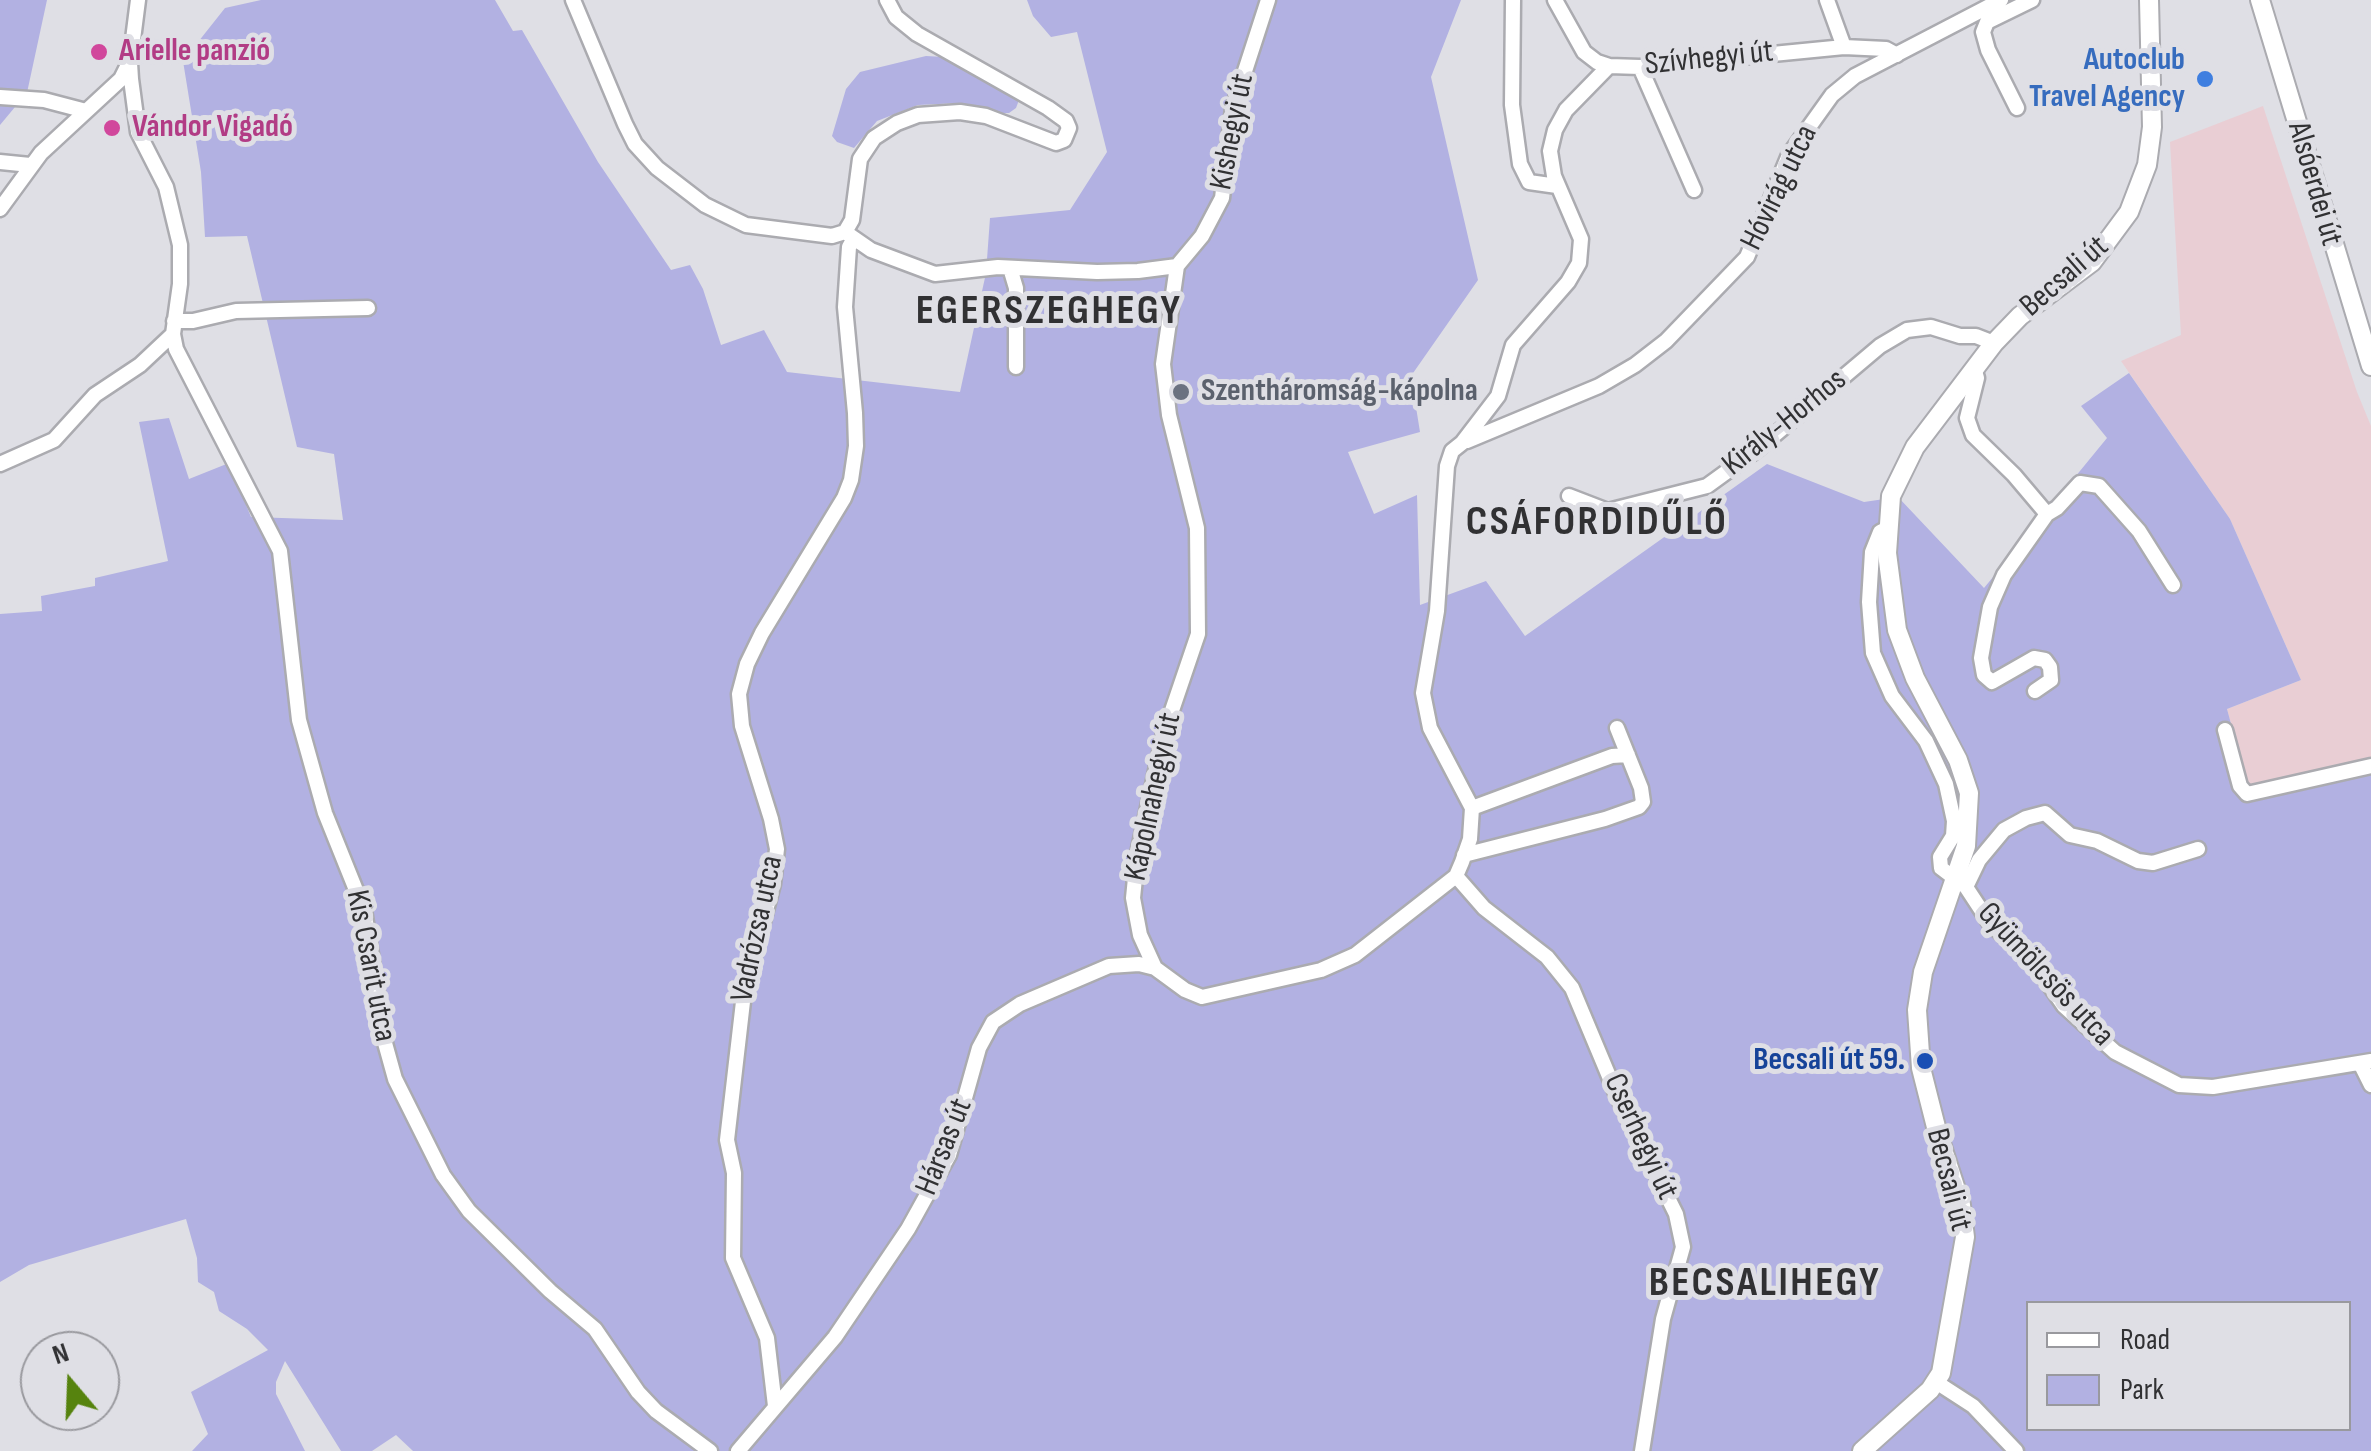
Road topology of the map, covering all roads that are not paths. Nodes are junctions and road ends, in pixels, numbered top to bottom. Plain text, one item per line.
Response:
1 (138, 0) edge
2 (573, 0) edge
3 (886, 0) edge
4 (1268, 0) edge
5 (1513, 0) edge
6 (1555, 0) edge
7 (1827, 0) edge
8 (2002, 0) edge
9 (2032, 0) edge
10 (2148, 0) edge
11 (2260, 0) edge
12 (1844, 47) junction
13 (1897, 55) junction
14 (130, 63) junction
15 (1609, 66) junction
16 (1640, 67) junction
17 (0, 98) edge
18 (2017, 108) dead end
19 (86, 110) junction
20 (0, 162) edge
21 (30, 166) junction
22 (1557, 186) junction
23 (1694, 190) dead end
24 (0, 209) edge
25 (849, 236) junction
26 (1177, 266) junction
27 (1010, 268) junction
28 (368, 308) dead end
29 (174, 327) junction
30 (1994, 344) junction
31 (2371, 366) edge
32 (1016, 367) dead end
33 (1974, 368) junction
34 (1462, 443) junction
35 (0, 464) edge
36 (1569, 496) dead end
37 (2046, 514) junction
38 (1888, 528) junction
39 (2173, 586) dead end
40 (2035, 691) dead end
41 (1617, 728) dead end
42 (2224, 730) dead end
43 (1628, 755) junction
44 (2371, 766) edge
45 (1472, 808) junction
46 (2198, 849) dead end
47 (1464, 856) junction
48 (1456, 876) junction
49 (1961, 884) junction
50 (1155, 968) junction
51 (2366, 1062) edge
52 (2371, 1085) edge
53 (1936, 1382) junction
54 (775, 1406) junction
55 (710, 1451) edge
56 (738, 1451) edge
57 (1642, 1451) edge
58 (1862, 1451) edge
59 (2016, 1451) edge

1 - 14 street
2 - 25 street
3 - 25 street, Vadrózsa utca
4 - 26 street, Kishegyi út
5 - 22 street
6 - 15 street, Szívhegyi út
7 - 12 street
8 - 13 street, Hóvirág utca
9 - 18 street
10 - 30 main road, Becsali út
11 - 31 main road, Alsóerdei út
12 - 13 street, Szívhegyi út
12 - 16 street, Szívhegyi út
13 - 34 street, Hóvirág utca
14 - 19 street
14 - 29 street
15 - 16 street, Szívhegyi út
15 - 22 street
16 - 23 street
17 - 19 street
19 - 21 street
20 - 21 street
21 - 24 street
22 - 34 street
25 - 27 street
25 - 54 street, Vadrózsa utca
26 - 27 street
26 - 50 street, Kápolnahegyi út
27 - 32 street
28 - 29 street
29 - 35 street
29 - 55 street, Kis Csarit utca
30 - 33 main road, Becsali út
30 - 36 street, Király-Horhos
33 - 37 street
33 - 38 main road, Becsali út
34 - 45 street
37 - 39 street
37 - 40 street
38 - 49 main road, Becsali út
38 - 49 street, Becsali út
41 - 43 street
42 - 44 street
43 - 45 street
43 - 47 street
45 - 47 street
46 - 49 street
47 - 48 street
48 - 50 street
48 - 57 street, Cserhegyi út
49 - 51 street, Gyümölcsös utca
49 - 53 main road, Becsali út
50 - 54 street, Hársas út
51 - 52 street
53 - 58 main road
53 - 59 street
54 - 56 street

